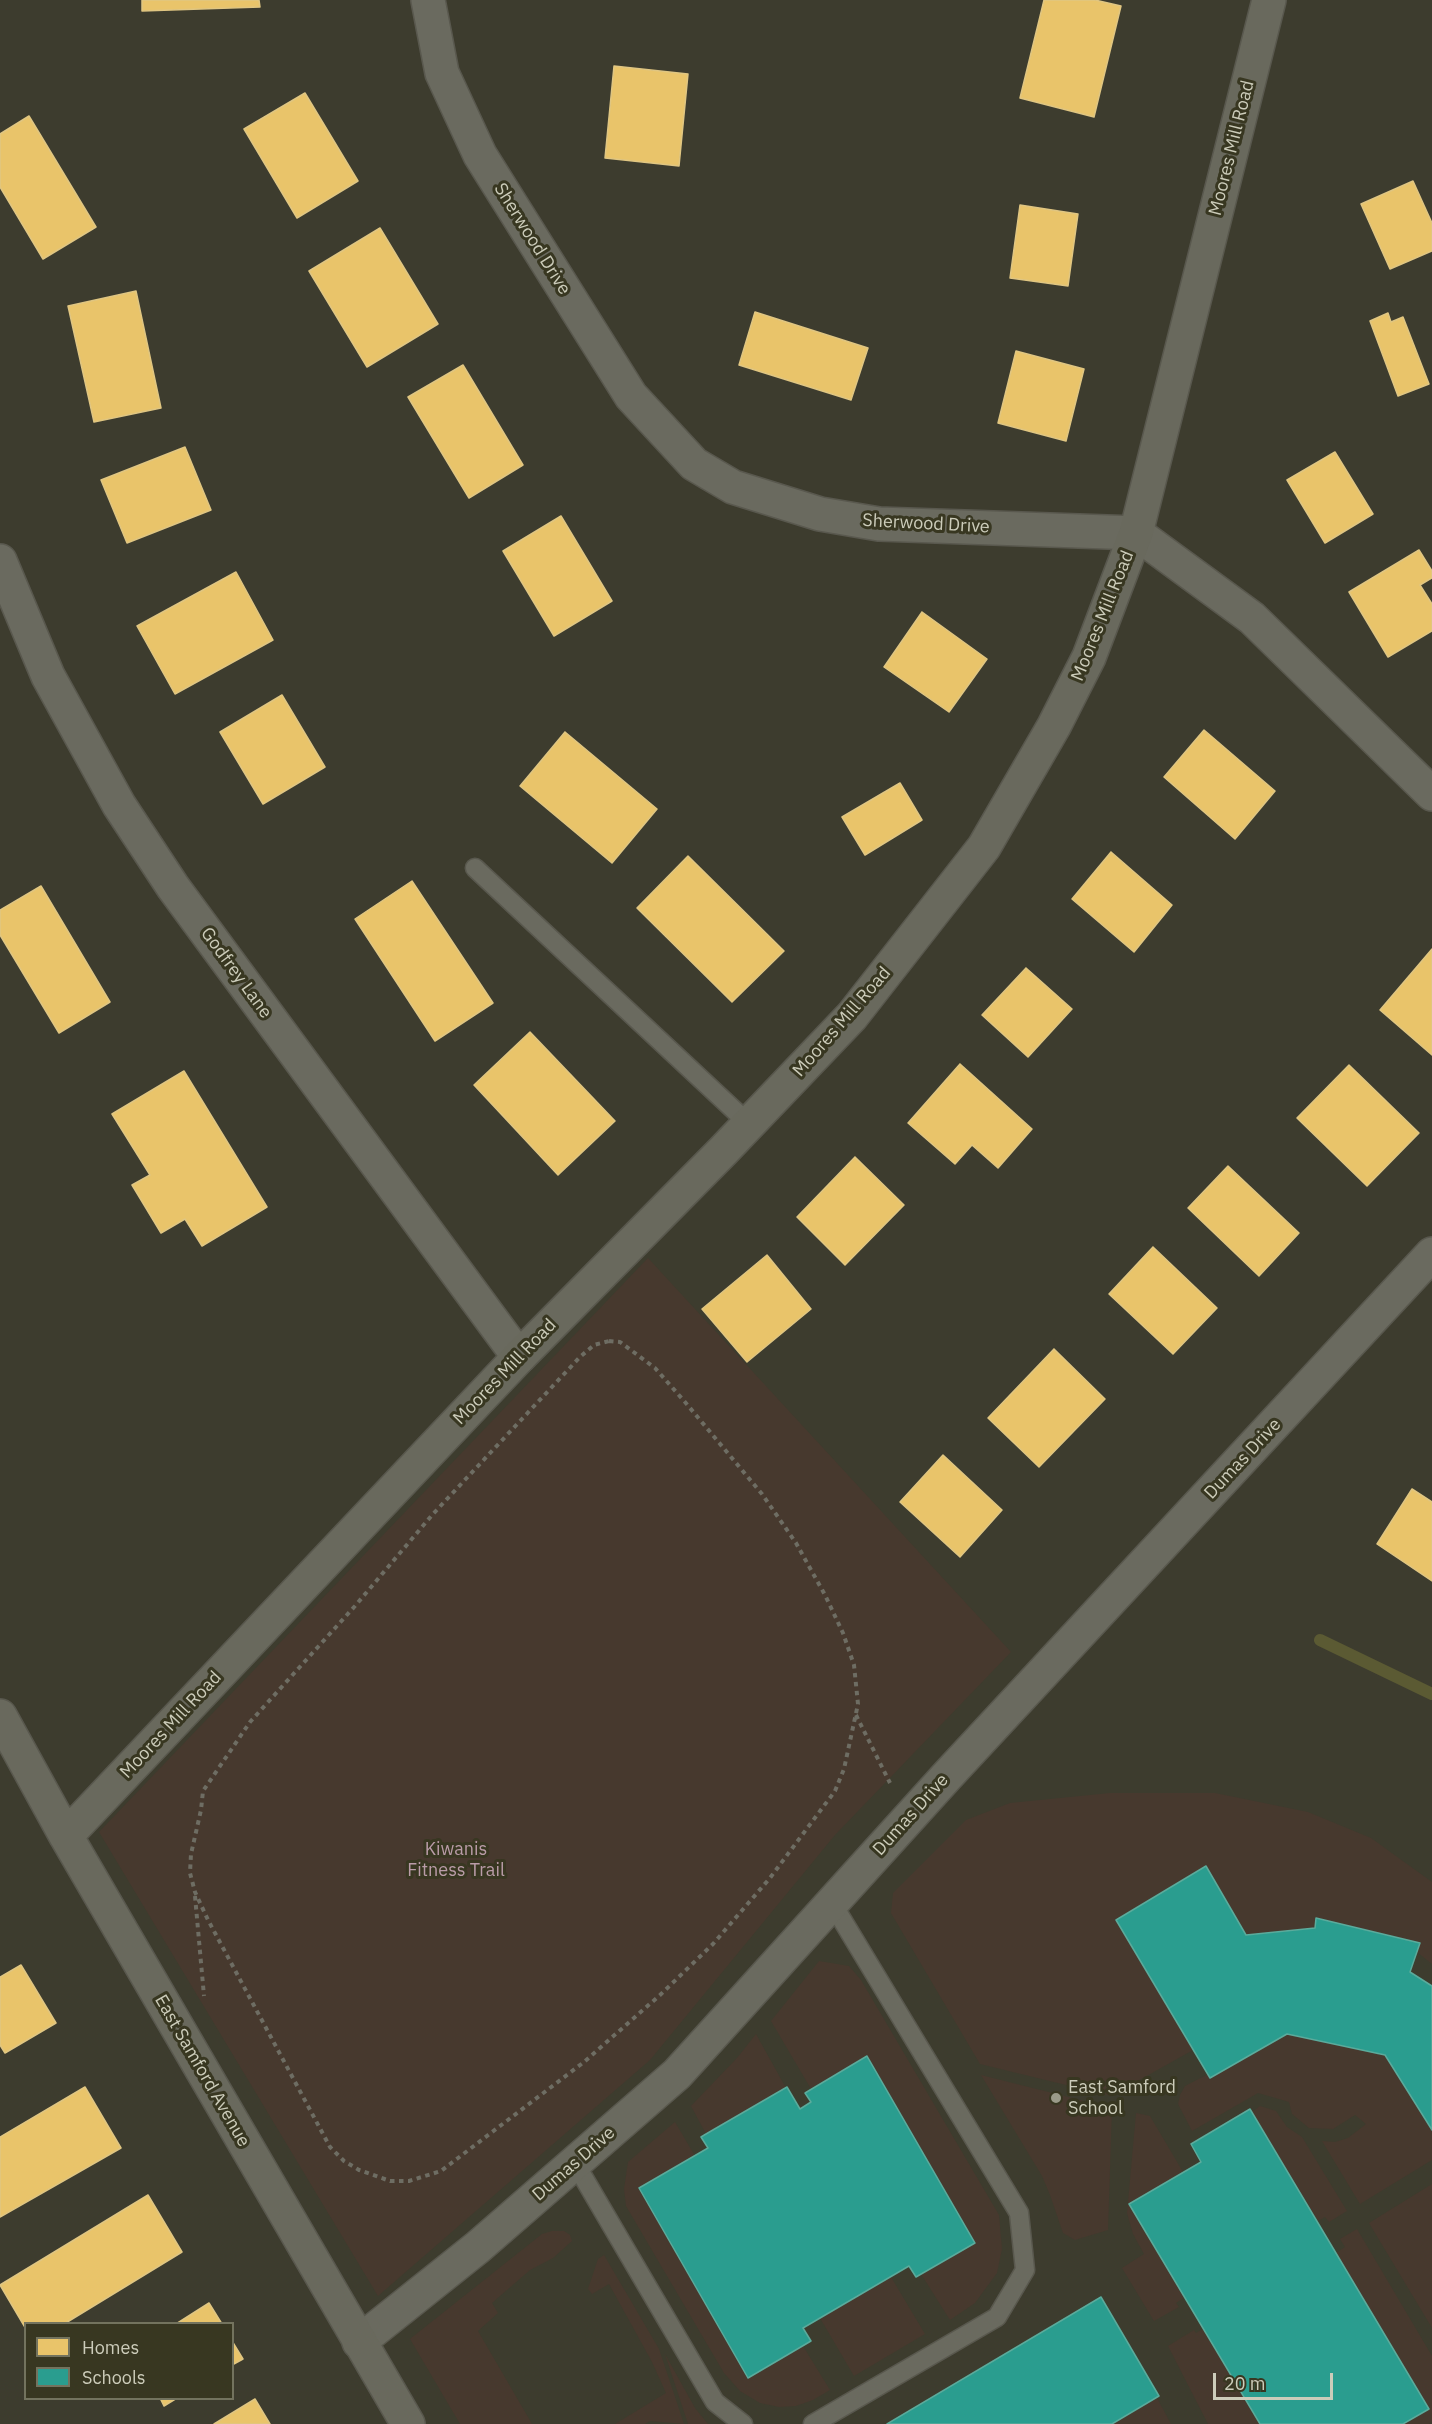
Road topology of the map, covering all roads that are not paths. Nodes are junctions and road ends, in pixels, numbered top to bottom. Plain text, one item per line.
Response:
1 (428, 0) edge
2 (1269, 0) edge
3 (1136, 533) junction
4 (0, 561) edge
5 (1432, 794) edge
6 (475, 868) dead end
7 (749, 1124) junction
8 (1432, 1254) edge
9 (519, 1357) junction
10 (4, 1729) edge
11 (66, 1836) junction
12 (832, 1903) junction
13 (575, 2163) junction
14 (360, 2342) junction
15 (408, 2424) edge
16 (743, 2424) edge
17 (813, 2424) edge

1 - 3 street, Sherwood Drive
2 - 3 street, Moores Mill Road
3 - 5 street
3 - 7 street, Moores Mill Road
4 - 9 street, Godfrey Lane
6 - 7 lane
7 - 9 street, Moores Mill Road
8 - 12 street, Dumas Drive
9 - 11 street, Moores Mill Road
10 - 11 street, East Samford Avenue
11 - 14 street, East Samford Avenue
12 - 13 street, Dumas Drive
12 - 17 lane
13 - 14 street, Dumas Drive
13 - 16 lane
14 - 15 street, East Samford Avenue

